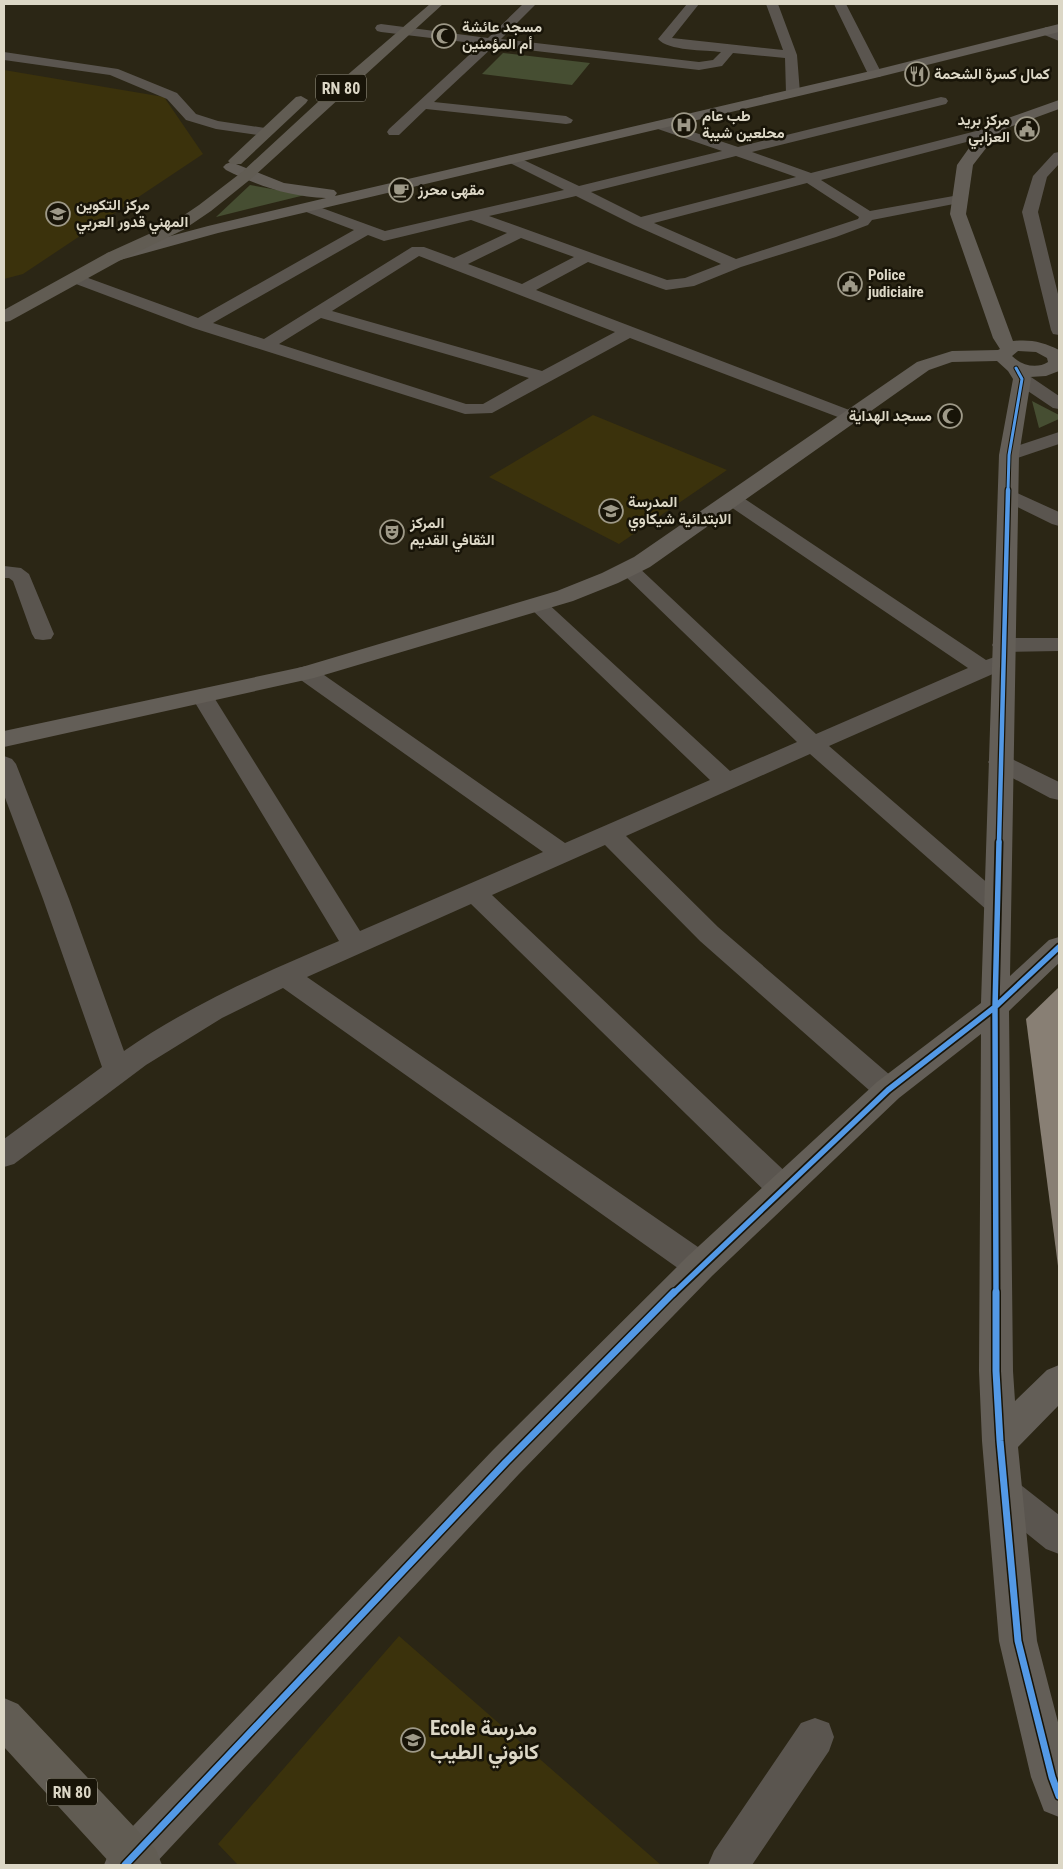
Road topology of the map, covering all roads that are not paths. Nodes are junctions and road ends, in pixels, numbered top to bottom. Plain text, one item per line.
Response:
1 (437, 4) edge
2 (530, 4) edge
3 (693, 4) edge
4 (772, 4) edge
5 (840, 4) edge
6 (396, 16) dead end
7 (378, 31) joint
8 (406, 32) junction
9 (1055, 32) edge
10 (491, 42) junction
11 (730, 49) junction
12 (791, 55) junction
13 (4, 56) edge
14 (875, 74) junction
15 (334, 78) dead end
16 (350, 80) junction
17 (312, 90) dead end
18 (793, 93) junction
19 (941, 101) dead end
20 (1059, 104) edge
21 (422, 105) junction
22 (566, 120) dead end
23 (660, 125) junction
24 (992, 131) junction
25 (265, 132) junction
26 (394, 132) dead end
27 (738, 152) junction
28 (1059, 156) edge
29 (513, 159) junction
30 (231, 167) junction
31 (247, 175) junction
32 (809, 178) junction
33 (579, 191) junction
34 (366, 192) junction
35 (959, 200) junction
36 (306, 207) junction
37 (473, 216) junction
38 (867, 216) junction
39 (639, 222) junction
40 (368, 229) junction
41 (520, 233) junction
42 (384, 236) junction
43 (418, 250) junction
44 (113, 257) junction
45 (586, 257) junction
46 (455, 264) junction
47 (735, 264) junction
48 (74, 278) junction
49 (522, 291) junction
50 (318, 312) junction
51 (6, 314) edge
52 (199, 324) junction
53 (1059, 331) edge
54 (627, 332) junction
55 (266, 345) junction
56 (1016, 359) junction
57 (1059, 359) edge
58 (544, 377) junction
59 (1059, 404) edge
60 (851, 417) junction
61 (1059, 438) edge
62 (1009, 455) junction
63 (1008, 494) junction
64 (732, 499) junction
65 (1059, 520) edge
66 (628, 569) junction
67 (4, 572) edge
68 (537, 604) junction
69 (43, 634) dead end
70 (1059, 646) edge
71 (996, 658) junction
72 (306, 673) junction
73 (202, 696) junction
74 (4, 739) edge
75 (813, 744) junction
76 (1000, 762) junction
77 (4, 764) edge
78 (727, 782) junction
79 (1059, 792) edge
80 (609, 834) junction
81 (563, 854) junction
82 (474, 893) junction
83 (997, 904) junction
84 (355, 945) junction
85 (1059, 947) edge
86 (285, 975) junction
87 (995, 1007) junction
88 (117, 1071) junction
89 (888, 1090) junction
90 (4, 1154) edge
91 (782, 1188) junction
92 (700, 1266) junction
93 (1059, 1381) edge
94 (1000, 1441) junction
95 (1005, 1494) junction
96 (1059, 1537) edge
97 (4, 1718) edge
98 (1049, 1733) edge
99 (815, 1737) dead end
100 (1059, 1796) edge
101 (133, 1862) edge
102 (728, 1865) edge

1 - 8 main road, RN 80
2 - 10 street
3 - 11 street
4 - 12 street
5 - 14 street
6 - 7 main road
7 - 8 street
8 - 10 street
8 - 16 main road, RN 80
9 - 14 street
10 - 11 street
10 - 21 street
11 - 12 street
12 - 18 street
13 - 25 street
14 - 18 street
15 - 16 main road
16 - 31 main road, RN 80
17 - 25 main road, RN 80
18 - 23 street
19 - 27 street
20 - 24 street
21 - 22 street
21 - 26 street
23 - 27 street
23 - 29 street
24 - 32 street
24 - 35 street
25 - 30 main road, RN 80
27 - 32 street
27 - 33 street
28 - 53 street
29 - 33 street
29 - 34 street
30 - 31 street
30 - 44 main road, RN 80
31 - 34 street
31 - 44 main road, RN 80
32 - 38 street
32 - 39 street
33 - 37 street
33 - 39 street
34 - 36 street
35 - 38 street
35 - 56 street
36 - 40 street
36 - 44 street
37 - 41 street
37 - 42 street
38 - 47 street
39 - 47 street
40 - 42 street
40 - 52 street
41 - 45 street
41 - 46 street
42 - 43 street
43 - 46 street
43 - 50 street
44 - 48 main road, RN 80
45 - 47 street
45 - 49 street
46 - 49 street
48 - 51 main road, RN 80
48 - 52 street
49 - 54 street
50 - 55 street
50 - 58 street
52 - 55 street
53 - 56 street
54 - 58 street
54 - 60 street
55 - 58 street
56 - 57 street
56 - 57 street
56 - 59 street
56 - 60 street
56 - 62 street
60 - 64 street
61 - 62 street
62 - 63 street
63 - 65 street
63 - 71 street
64 - 66 street
64 - 71 street
66 - 68 street
66 - 75 street
67 - 69 street
68 - 72 street
68 - 78 street
70 - 71 street
71 - 75 street
71 - 76 street
72 - 73 street
72 - 81 street
73 - 74 street
73 - 84 street
75 - 78 street
75 - 83 street
76 - 79 street
76 - 83 street
77 - 88 street
78 - 80 street
80 - 81 street
80 - 89 street
81 - 82 street
82 - 84 street
82 - 91 street
83 - 87 street
84 - 86 street
85 - 87 street
86 - 88 street
86 - 92 street
87 - 89 street
87 - 94 street
88 - 90 street
89 - 91 street
91 - 92 street
92 - 101 street
93 - 94 street
94 - 95 street
95 - 96 street
95 - 98 street
97 - 101 main road, RN 80
98 - 100 street
99 - 102 street

